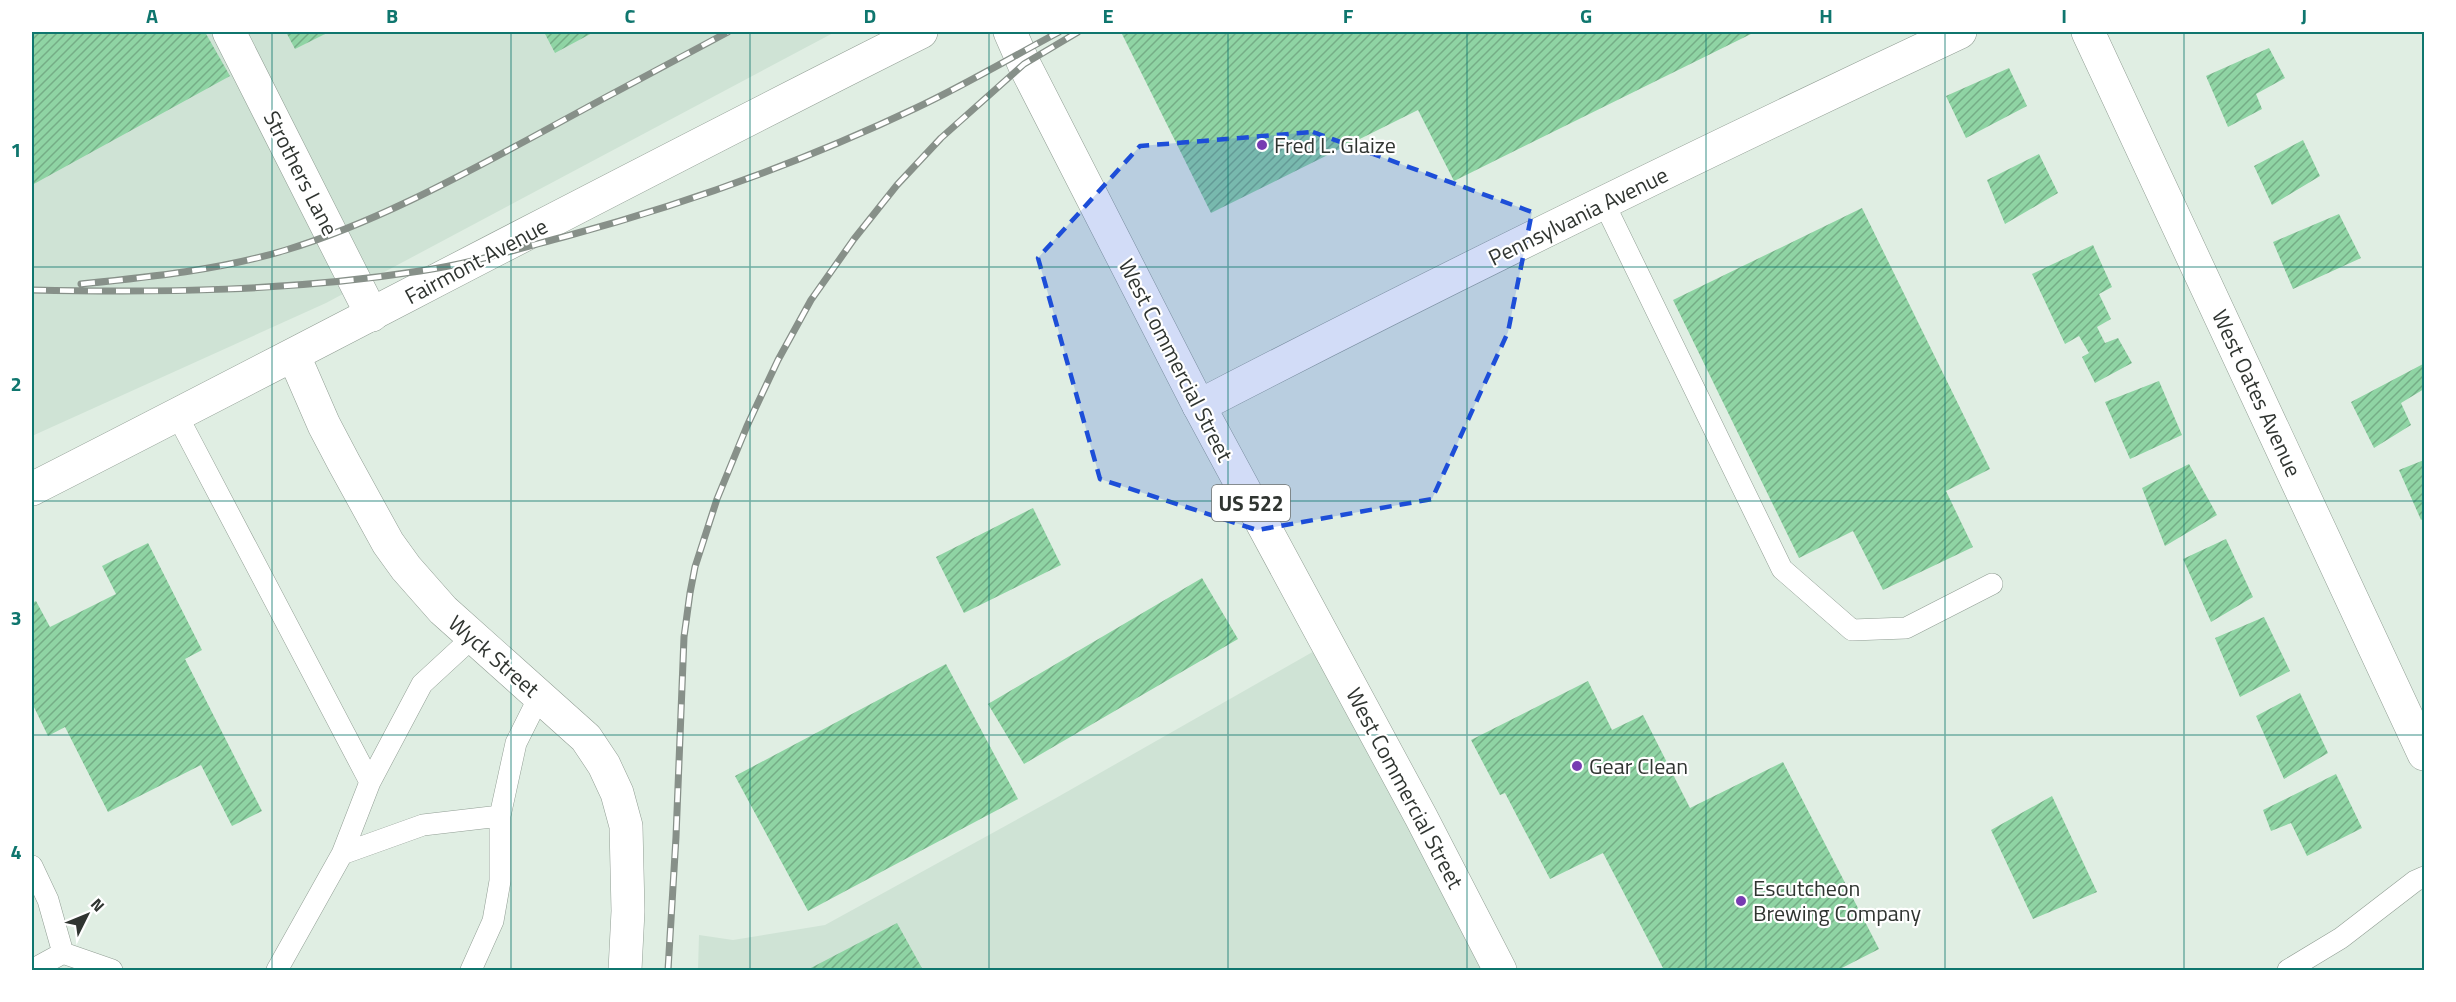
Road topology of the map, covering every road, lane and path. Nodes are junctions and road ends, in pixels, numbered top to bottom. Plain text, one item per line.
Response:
1 (229, 32) edge
2 (921, 32) edge
3 (1010, 32) edge
4 (1960, 32) edge
5 (2088, 32) edge
6 (1604, 203) junction
7 (372, 315) junction
8 (294, 356) junction
9 (1199, 406) junction
10 (177, 415) junction
11 (32, 489) edge
12 (1992, 584) dead end
13 (473, 637) junction
14 (540, 695) junction
15 (2424, 754) edge
16 (370, 782) junction
17 (500, 816) junction
18 (342, 854) junction
19 (32, 866) edge
20 (2424, 877) edge
21 (63, 953) junction
22 (32, 970) edge
23 (112, 970) edge
24 (277, 970) edge
25 (471, 970) edge
26 (625, 970) edge
27 (1500, 970) edge
28 (2288, 970) edge

1 - 7 street, Strothers Lane
2 - 7 street, Fairmont Avenue
3 - 9 street, West Commercial Street / US 522
4 - 6 street, Pennsylvania Avenue
5 - 15 street, West Oates Avenue
6 - 9 street, Pennsylvania Avenue
6 - 12 lane
7 - 8 street, Fairmont Avenue
8 - 10 street, Fairmont Avenue
8 - 13 street, Wyck Street
9 - 27 street, West Commercial Street / US 522
10 - 11 street, Fairmont Avenue
10 - 16 lane
13 - 14 street, Wyck Street
13 - 16 lane
14 - 17 lane
14 - 26 street, Wyck Street
16 - 18 lane
17 - 18 lane
17 - 25 lane
18 - 24 lane
19 - 21 lane
20 - 28 lane
21 - 22 lane
21 - 23 lane

